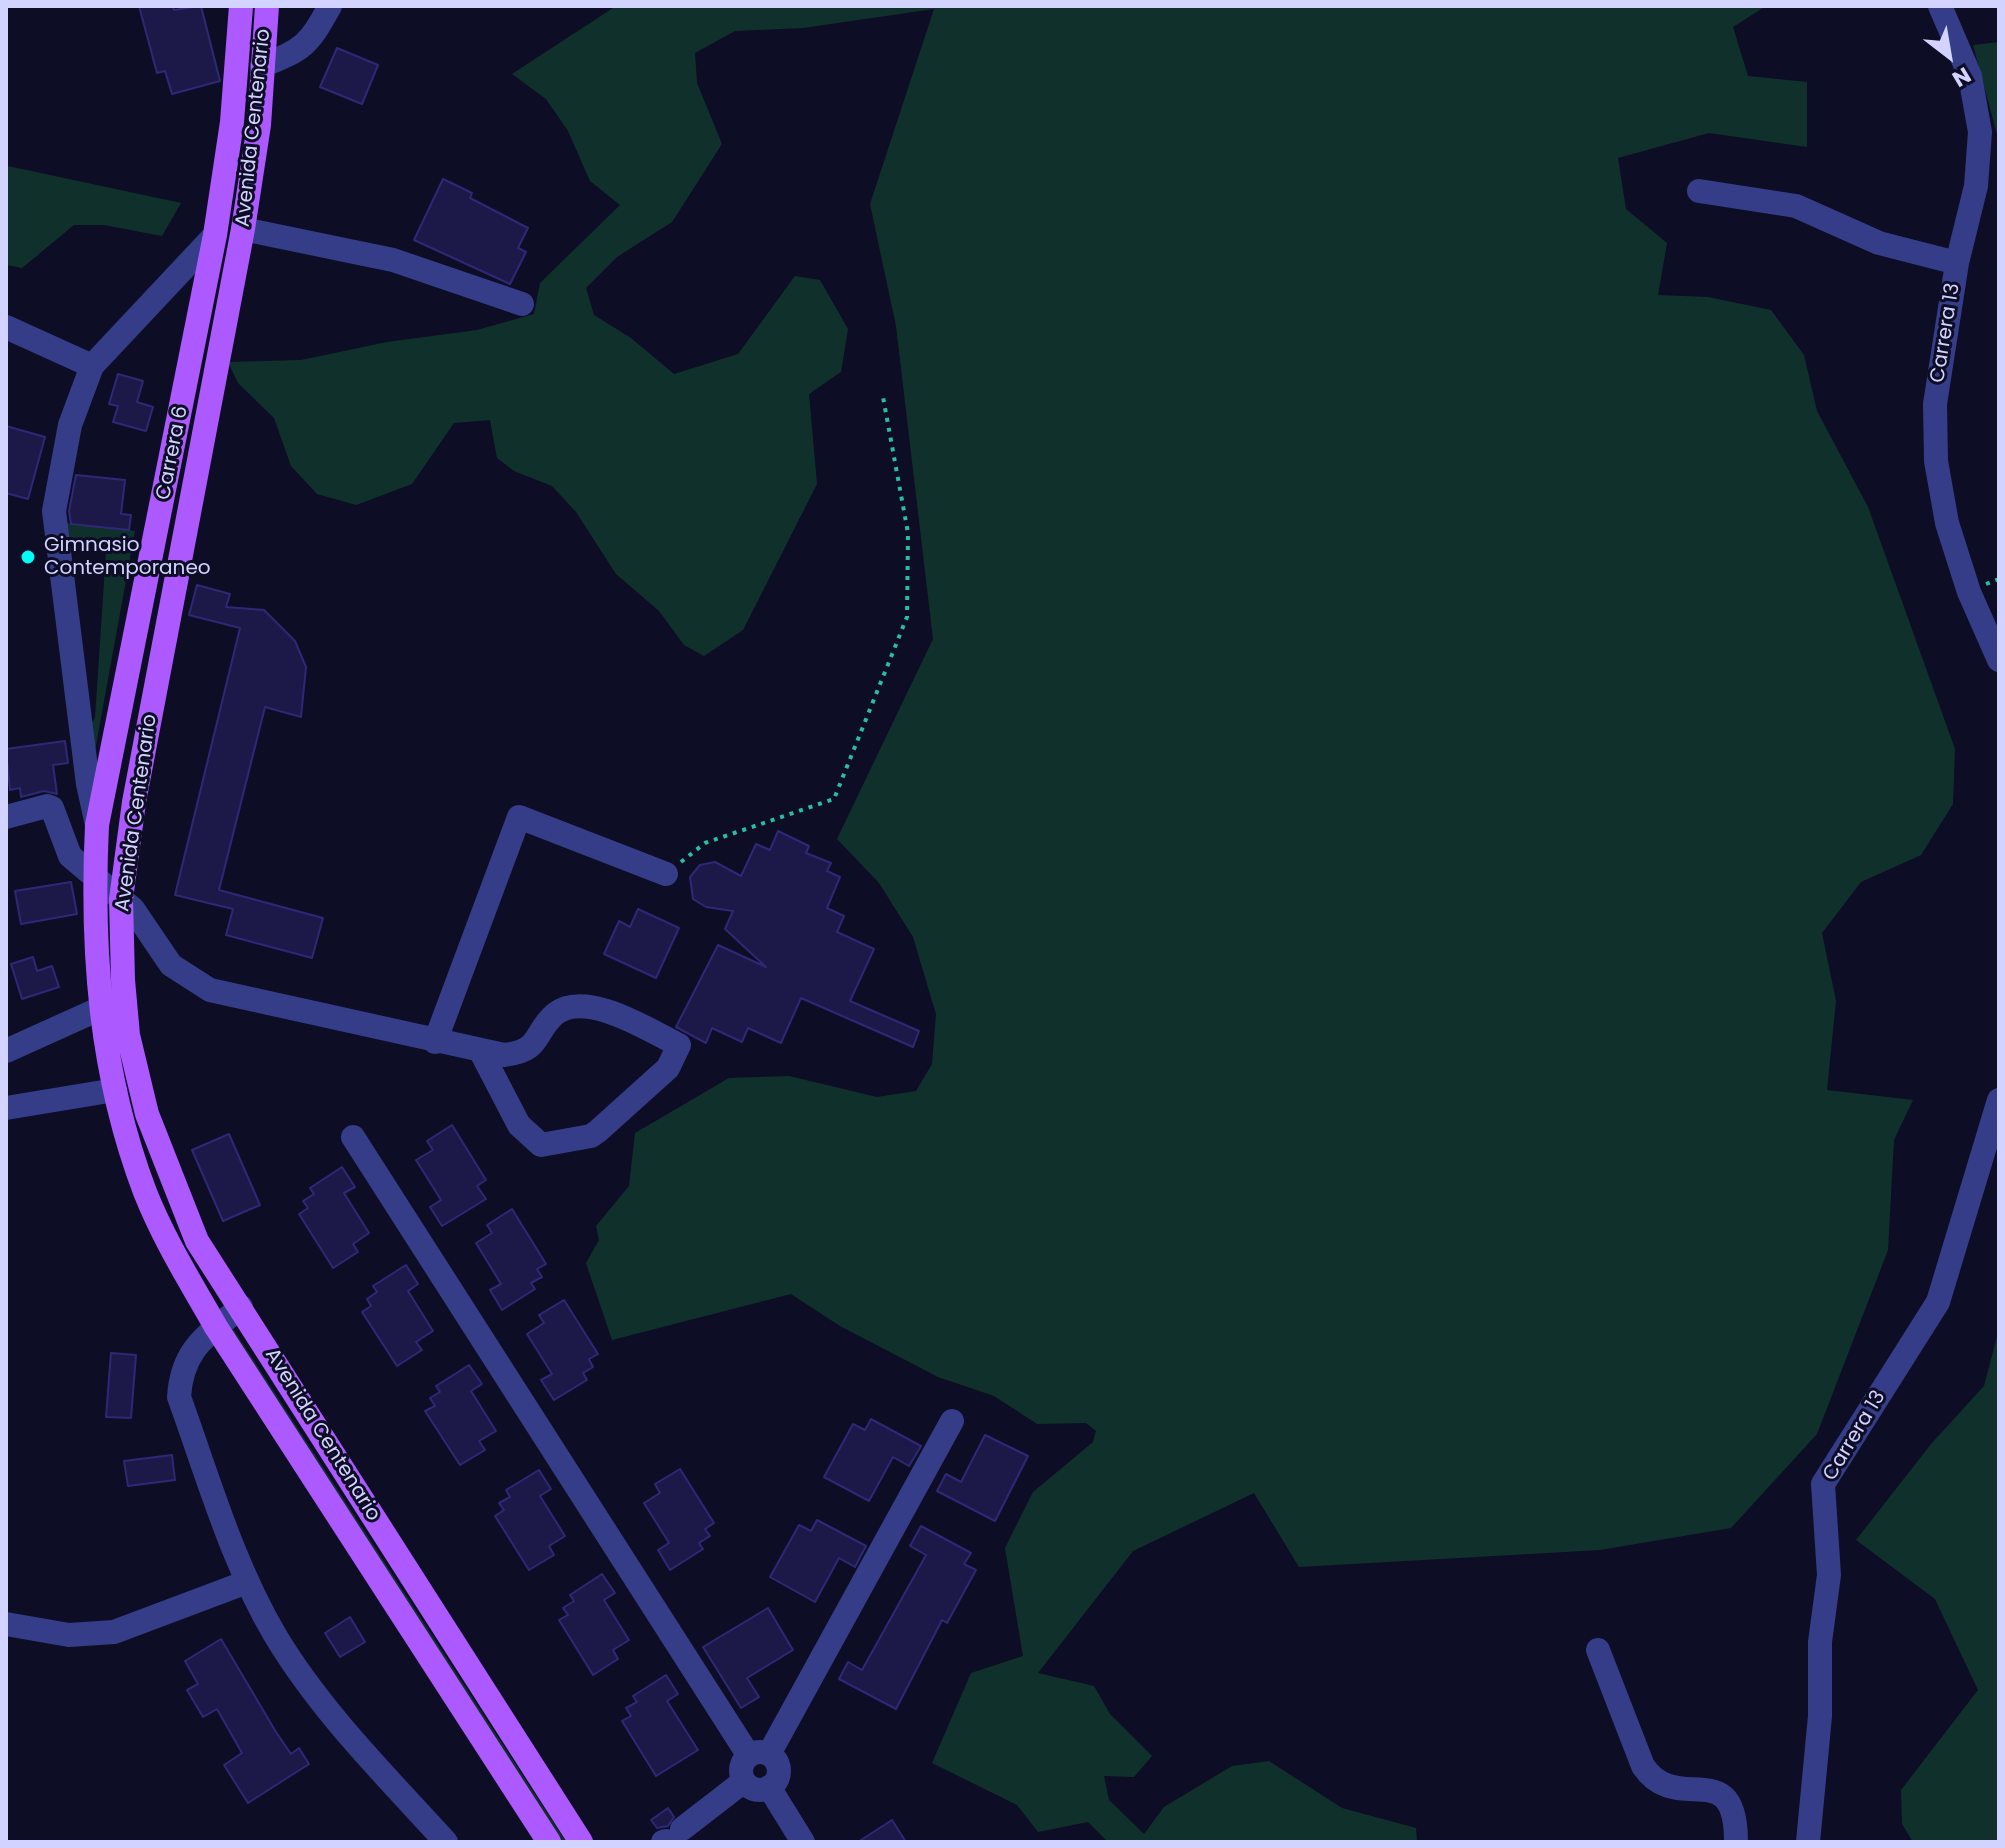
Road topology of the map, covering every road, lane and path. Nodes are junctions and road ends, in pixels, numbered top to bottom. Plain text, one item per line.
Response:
1 (241, 6) edge
2 (267, 6) edge
3 (330, 6) edge
4 (1940, 6) edge
5 (262, 66) junction
6 (1699, 191) dead end
7 (243, 229) junction
8 (215, 235) junction
9 (1957, 263) junction
10 (522, 304) dead end
11 (6, 327) edge
12 (92, 366) junction
13 (883, 397) dead end
14 (1999, 660) edge
15 (6, 817) edge
16 (97, 825) junction
17 (666, 874) joint
18 (94, 879) junction
19 (121, 899) junction
20 (99, 1009) junction
21 (435, 1042) junction
22 (480, 1050) junction
23 (6, 1051) edge
24 (115, 1090) junction
25 (1999, 1100) edge
26 (6, 1108) edge
27 (353, 1137) dead end
28 (241, 1307) junction
29 (216, 1327) junction
30 (952, 1421) dead end
31 (247, 1582) junction
32 (6, 1624) edge
33 (1598, 1650) dead end
34 (759, 1755) junction
35 (744, 1781) junction
36 (769, 1787) junction
37 (670, 1837) edge
38 (446, 1842) edge
39 (549, 1842) edge
40 (581, 1842) edge
41 (803, 1842) edge
42 (1736, 1842) edge
43 (1808, 1842) edge

1 - 8 main road, Carrera 6
2 - 5 main road, Avenida Centenario
3 - 5 street
4 - 9 street, Carrera 13
5 - 7 main road, Avenida Centenario
6 - 9 street
7 - 10 street
7 - 19 main road, Avenida Centenario
8 - 12 street
8 - 16 main road, Carrera 6
9 - 14 street, Carrera 13
11 - 12 street
12 - 16 street
13 - 17 path
15 - 18 street
16 - 18 main road, Carrera 6
17 - 21 street
18 - 19 street
18 - 20 main road, Carrera 6
19 - 21 street
19 - 28 main road, Avenida Centenario
20 - 23 street
20 - 24 main road, Carrera 6
21 - 22 street
22 - 22 street
24 - 26 street
24 - 29 main road, Carrera 6
25 - 43 street, Carrera 13
27 - 34 street
28 - 29 street
28 - 40 main road, Avenida Centenario
29 - 31 street
29 - 39 main road, Carrera 6
30 - 34 street
31 - 32 street
31 - 38 street
33 - 42 street
34 - 35 street
34 - 36 street
35 - 36 street
35 - 37 street
36 - 41 street

